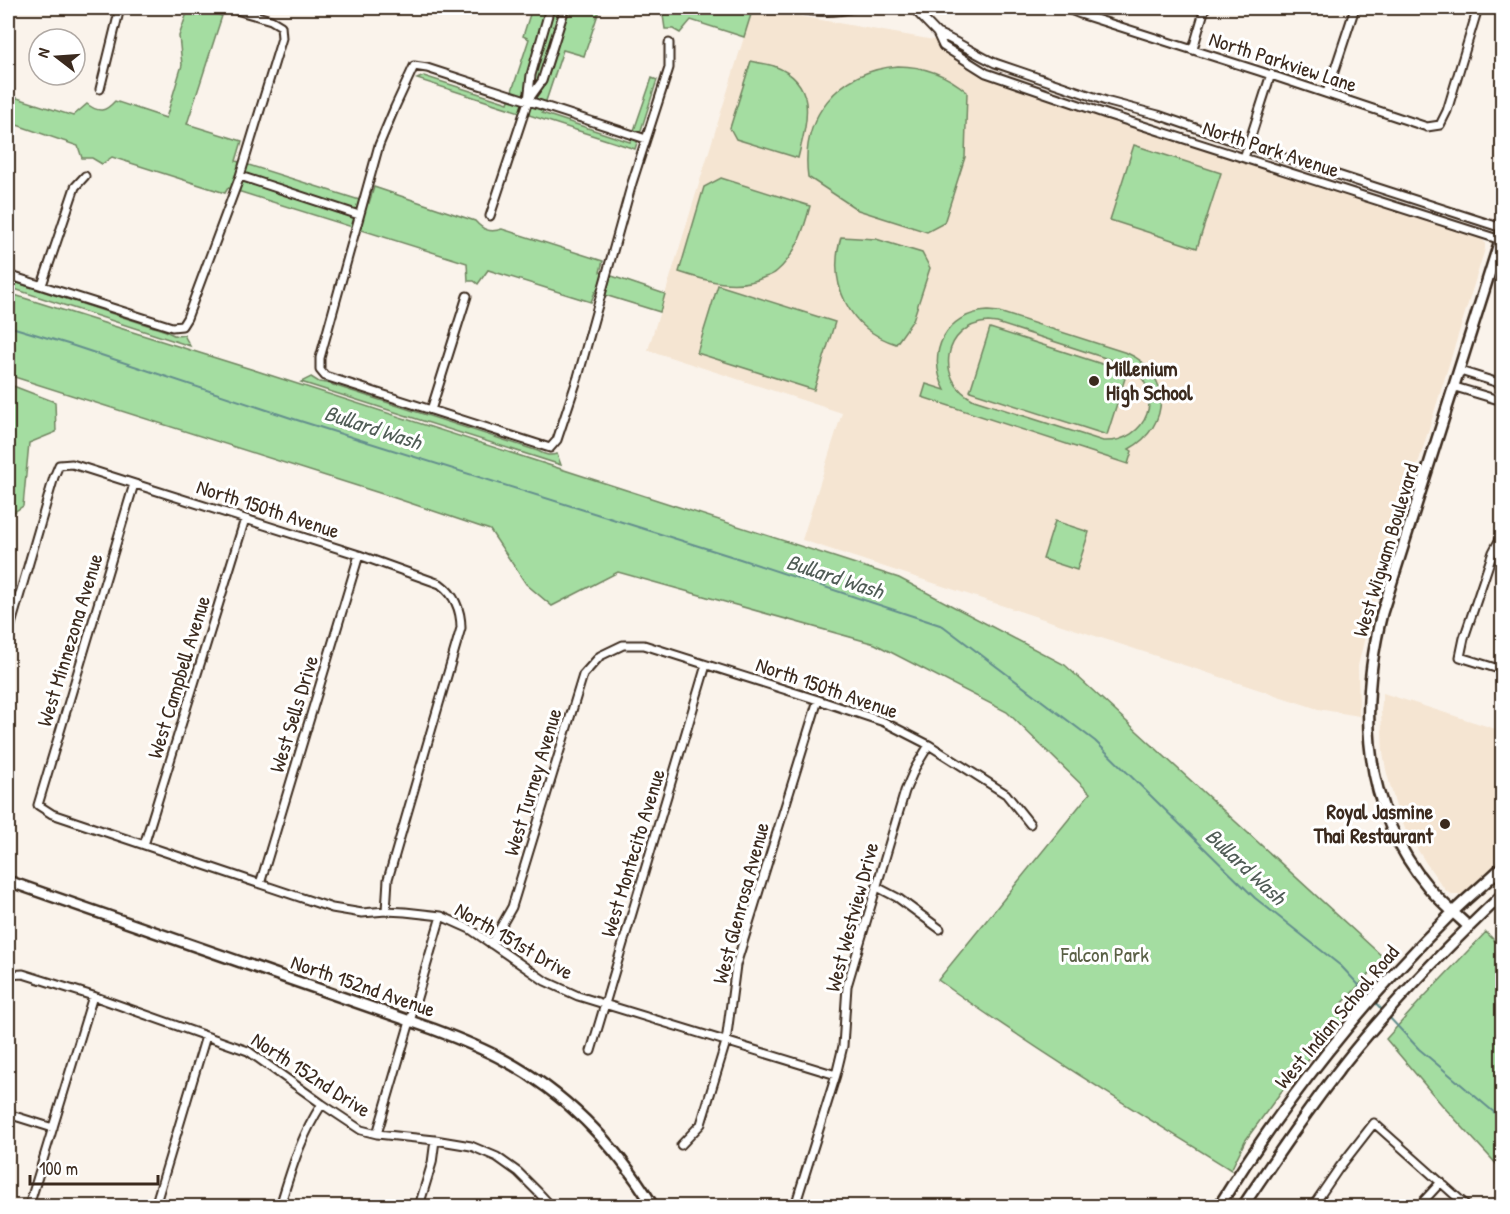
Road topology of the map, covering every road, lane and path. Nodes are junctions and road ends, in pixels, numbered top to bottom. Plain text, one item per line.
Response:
1 (120, 8) edge
2 (229, 8) edge
3 (550, 8) edge
4 (565, 8) edge
5 (795, 8) edge
6 (854, 8) edge
7 (913, 8) edge
8 (1065, 8) edge
9 (1205, 8) edge
10 (1355, 8) edge
11 (1478, 8) edge
12 (1081, 11) edge
13 (937, 33) junction
14 (669, 43) dead end
15 (1193, 50) junction
16 (1271, 74) junction
17 (1037, 77) junction
18 (100, 89) dead end
19 (1032, 89) junction
20 (1327, 93) junction
21 (528, 101) junction
22 (646, 139) junction
23 (1248, 146) junction
24 (1244, 159) junction
25 (85, 176) dead end
26 (240, 176) junction
27 (359, 215) junction
28 (490, 216) dead end
29 (1503, 228) edge
30 (1502, 237) edge
31 (8, 275) edge
32 (42, 285) junction
33 (467, 296) dead end
34 (1460, 371) junction
35 (1503, 384) edge
36 (1455, 387) junction
37 (1503, 401) edge
38 (431, 410) junction
39 (134, 484) junction
40 (245, 519) junction
41 (1503, 535) edge
42 (359, 555) junction
43 (9, 622) edge
44 (8, 635) edge
45 (623, 645) joint
46 (706, 665) junction
47 (1503, 670) edge
48 (818, 700) junction
49 (929, 745) junction
50 (38, 805) joint
51 (1030, 824) dead end
52 (144, 845) junction
53 (1503, 867) edge
54 (8, 881) edge
55 (260, 884) junction
56 (877, 887) junction
57 (1503, 896) edge
58 (386, 911) junction
59 (1453, 912) junction
60 (441, 916) junction
61 (1469, 927) junction
62 (940, 929) dead end
63 (491, 944) junction
64 (8, 975) edge
65 (93, 996) junction
66 (605, 1005) junction
67 (411, 1022) junction
68 (206, 1036) junction
69 (726, 1042) junction
70 (591, 1051) dead end
71 (836, 1075) junction
72 (322, 1104) junction
73 (8, 1114) edge
74 (53, 1128) junction
75 (377, 1134) junction
76 (435, 1140) junction
77 (681, 1145) dead end
78 (1441, 1182) junction
79 (29, 1206) edge
80 (155, 1206) edge
81 (280, 1206) edge
82 (419, 1206) edge
83 (551, 1206) edge
84 (653, 1206) edge
85 (795, 1206) edge
86 (1219, 1206) edge
87 (1243, 1206) edge
88 (1313, 1206) edge
89 (1419, 1206) edge
90 (1467, 1206) edge

1 - 18 street
2 - 26 street
3 - 21 street
4 - 21 street
5 - 6 street
7 - 13 street, North Park Avenue
8 - 12 street, North Parkview Lane
9 - 15 street
10 - 20 street
11 - 20 street, North Parkview Lane
12 - 15 street, North Parkview Lane
13 - 17 street, North Park Avenue
13 - 19 street, North Park Avenue
14 - 22 street
15 - 16 street, North Parkview Lane
16 - 20 street, North Parkview Lane
16 - 23 street
17 - 19 street
17 - 23 street, North Park Avenue
19 - 24 street, North Park Avenue
21 - 22 street
21 - 27 street
21 - 28 street
22 - 38 street
23 - 24 street
23 - 29 street, North Park Avenue
24 - 30 street, North Park Avenue
25 - 32 street
26 - 27 street
26 - 32 street
27 - 38 street
30 - 34 street, West Wigwam Boulevard
31 - 32 street
33 - 38 street
34 - 35 street
34 - 36 street, West Wigwam Boulevard
36 - 37 street
36 - 59 street, West Wigwam Boulevard
39 - 40 street, North 150th Avenue
39 - 43 street, North 150th Avenue
39 - 50 street, West Minnezona Avenue
40 - 42 street, North 150th Avenue
40 - 52 street, West Campbell Avenue
41 - 47 street
42 - 55 street, West Sells Drive
42 - 58 street, North 150th Avenue
43 - 44 street
45 - 46 street, North 150th Avenue
45 - 63 street, West Turney Avenue
46 - 48 street, North 150th Avenue
46 - 66 street, West Montecito Avenue
48 - 49 street, North 150th Avenue
48 - 69 street, West Glenrosa Avenue
49 - 51 street, North 150th Avenue
49 - 56 street, West Westview Drive
50 - 52 street, North 151st Drive
52 - 55 street, North 151st Drive
53 - 59 street, West Indian School Road
54 - 67 street, North 152nd Avenue
55 - 58 street, North 151st Drive
56 - 62 street
56 - 71 street, West Westview Drive
57 - 61 street, West Indian School Road
58 - 60 street, North 151st Drive
59 - 61 street, West Wigwam Boulevard
59 - 86 street, West Indian School Road
60 - 63 street, North 151st Drive
60 - 67 street
61 - 87 street, West Indian School Road
63 - 66 street, North 151st Drive
64 - 65 street, North 152nd Drive
65 - 68 street, North 152nd Drive
65 - 74 street
66 - 69 street, North 151st Drive
66 - 70 street, West Montecito Avenue
67 - 75 street
67 - 84 street, North 152nd Avenue
68 - 72 street, North 152nd Drive
68 - 80 street
69 - 71 street, North 151st Drive
69 - 77 street, West Glenrosa Avenue
71 - 85 street, West Westview Drive
72 - 75 street, North 152nd Drive
72 - 81 street
73 - 74 street
74 - 79 street
75 - 76 street, North 152nd Drive
76 - 82 street
76 - 83 street, North 152nd Drive
78 - 88 street
78 - 89 street
78 - 90 street

